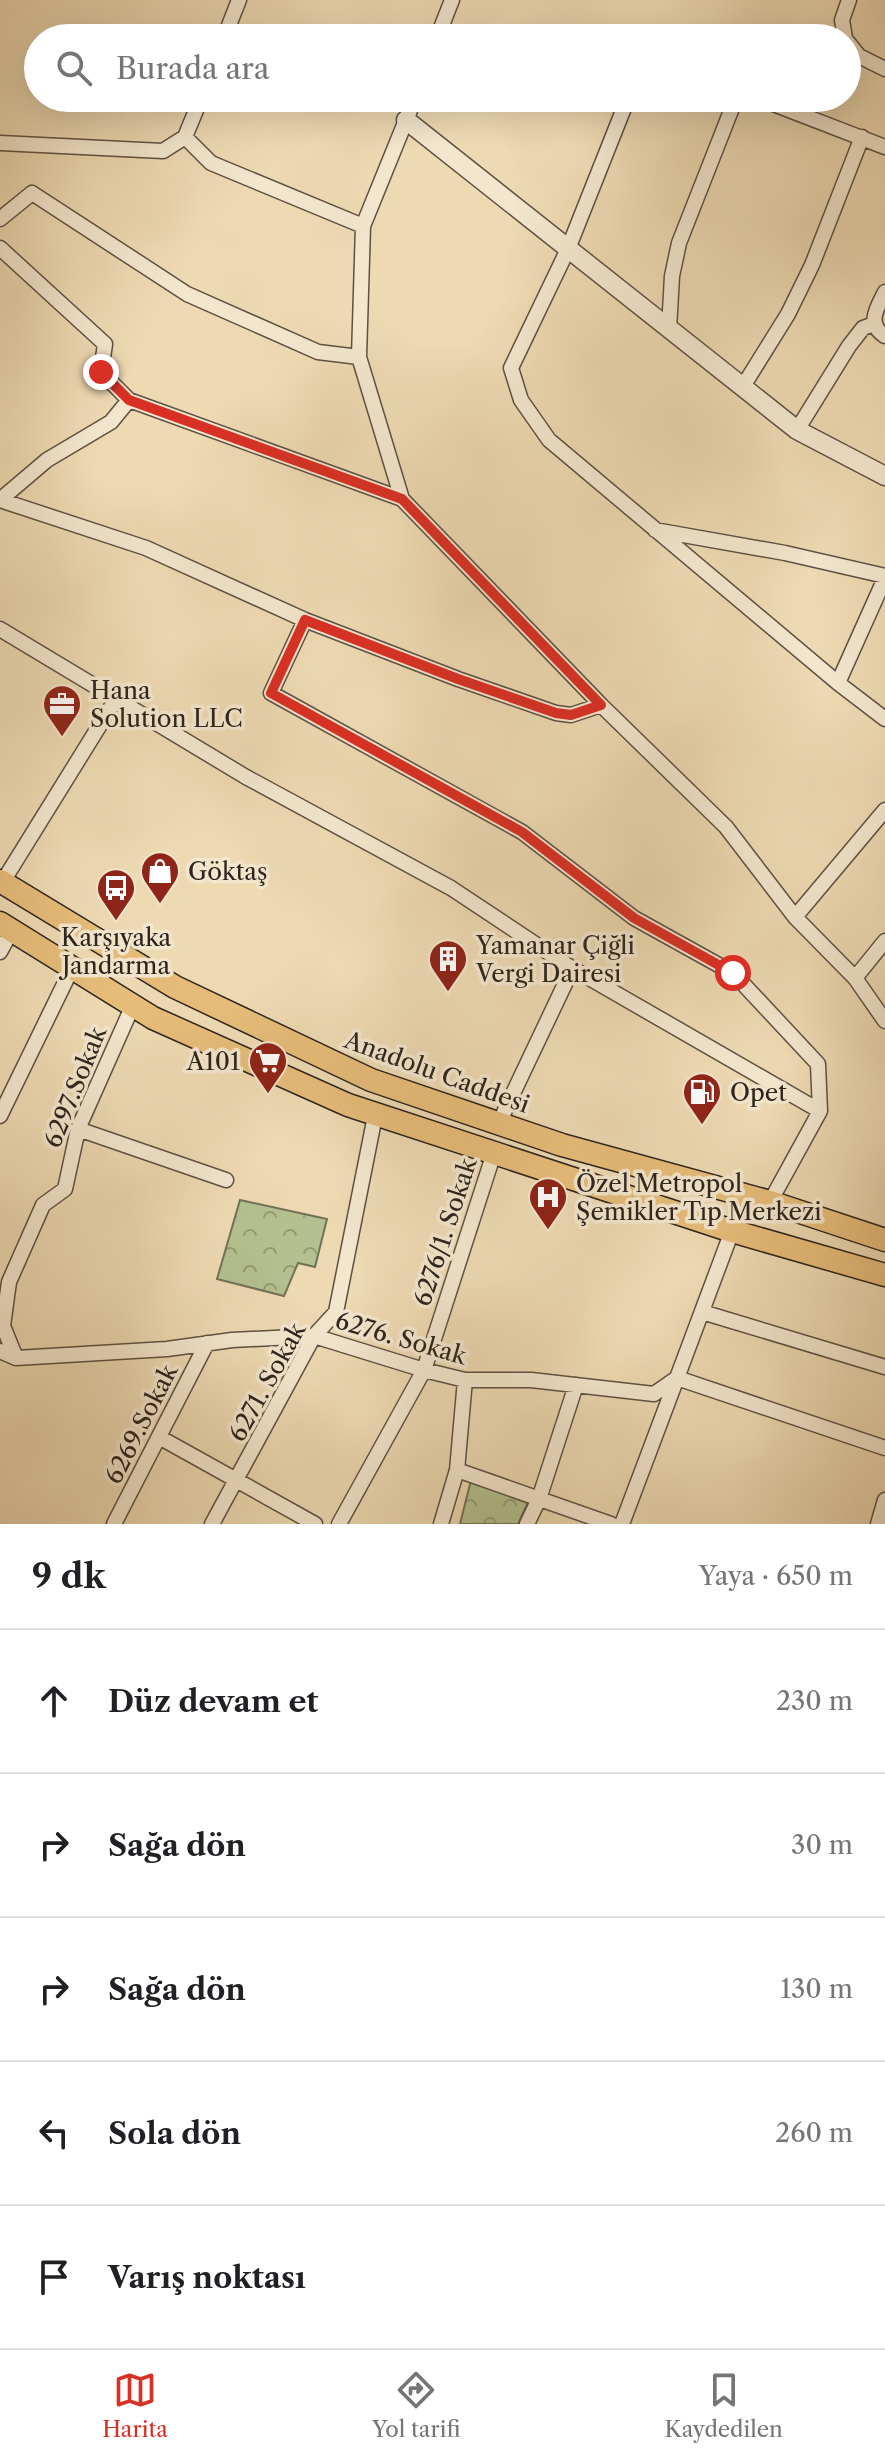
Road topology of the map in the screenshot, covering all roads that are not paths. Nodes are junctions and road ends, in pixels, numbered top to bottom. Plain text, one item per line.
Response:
1 (239, 0) edge
2 (452, 0) edge
3 (849, 0) edge
4 (230, 24) edge
5 (443, 24) edge
6 (843, 24) edge
7 (861, 57) edge
8 (885, 69) edge
9 (195, 112) edge
10 (409, 112) edge
11 (622, 112) edge
12 (730, 112) edge
13 (795, 112) edge
14 (406, 120) junction
15 (185, 137) junction
16 (862, 137) junction
17 (0, 143) edge
18 (885, 147) edge
19 (0, 219) edge
20 (363, 226) junction
21 (0, 248) edge
22 (568, 249) junction
23 (885, 292) edge
24 (874, 324) junction
25 (669, 329) junction
26 (885, 336) edge
27 (359, 357) junction
28 (742, 388) junction
29 (129, 400) junction
30 (797, 430) junction
31 (885, 476) edge
32 (402, 499) junction
33 (0, 500) edge
34 (655, 530) junction
35 (885, 577) edge
36 (305, 620) junction
37 (0, 629) edge
38 (838, 683) junction
39 (116, 699) junction
40 (601, 705) junction
41 (885, 719) edge
42 (885, 810) edge
43 (1, 882) edge
44 (795, 917) junction
45 (6, 926) edge
46 (885, 941) edge
47 (0, 952) edge
48 (72, 968) junction
49 (572, 969) junction
50 (855, 978) junction
51 (133, 1005) junction
52 (883, 1016) edge
53 (820, 1111) junction
54 (0, 1116) edge
55 (375, 1116) junction
56 (499, 1123) junction
57 (78, 1129) junction
58 (494, 1153) junction
59 (226, 1180) dead end
60 (770, 1202) junction
61 (732, 1231) junction
62 (885, 1240) edge
63 (885, 1275) edge
64 (702, 1312) junction
65 (314, 1336) junction
66 (207, 1343) junction
67 (0, 1351) edge
68 (16, 1358) junction
69 (885, 1367) edge
70 (424, 1370) junction
71 (677, 1378) junction
72 (465, 1380) junction
73 (576, 1385) junction
74 (159, 1437) junction
75 (885, 1448) edge
76 (457, 1470) junction
77 (237, 1482) junction
78 (539, 1499) junction
79 (885, 1500) edge
80 (114, 1524) edge
81 (212, 1524) edge
82 (315, 1524) edge
83 (339, 1524) edge
84 (441, 1524) edge
85 (527, 1524) edge
86 (611, 1524) edge
87 (622, 1524) edge
88 (878, 1524) edge

1 - 4 street
2 - 5 street
3 - 6 street
7 - 8 street
9 - 15 street
10 - 14 street
11 - 22 street
12 - 25 street
13 - 16 street
14 - 20 street
14 - 22 street
15 - 17 street
15 - 20 street
16 - 18 street
16 - 28 street
19 - 27 street
20 - 27 street
21 - 29 street
22 - 25 street
22 - 34 street
23 - 24 street
24 - 26 street
24 - 30 street
25 - 28 street
27 - 32 street
28 - 30 street
29 - 32 street
29 - 33 street
30 - 31 street
32 - 40 street
33 - 36 street
34 - 35 street
34 - 38 street
35 - 38 street
36 - 40 street
36 - 53 street
37 - 39 street
38 - 41 street
39 - 43 street
39 - 49 street
40 - 44 street
42 - 44 street
43 - 56 highway, Anadolu Caddesi
44 - 50 street
45 - 47 street
45 - 48 highway
46 - 50 street
48 - 51 highway
48 - 54 street
49 - 53 street
49 - 56 street
50 - 52 street
51 - 55 highway
51 - 57 street, 6297.Sokak
53 - 60 street
55 - 58 highway
55 - 65 street, 6271. Sokak
56 - 60 highway, Anadolu Caddesi
57 - 59 street
57 - 68 street, 6297.Sokak
58 - 61 highway
58 - 70 street, 6276/1. Sokak
60 - 62 highway, Anadolu Caddesi
61 - 63 highway
61 - 64 street
64 - 69 street
64 - 71 street
65 - 66 street, 6276. Sokak
65 - 70 street, 6276. Sokak
65 - 77 street, 6271. Sokak
66 - 68 street, 6276. Sokak
66 - 74 street, 6269.Sokak
67 - 68 street, 6276. Sokak
70 - 72 street, 6276. Sokak
70 - 83 street, 6276/1. Sokak
71 - 73 street, 6276. Sokak
71 - 75 street
71 - 87 street
72 - 73 street, 6276. Sokak
72 - 76 street
73 - 78 street
74 - 77 street
74 - 80 street, 6269.Sokak
76 - 78 street
76 - 84 street
77 - 81 street, 6271. Sokak
77 - 82 street
78 - 85 street
78 - 86 street
79 - 88 street

